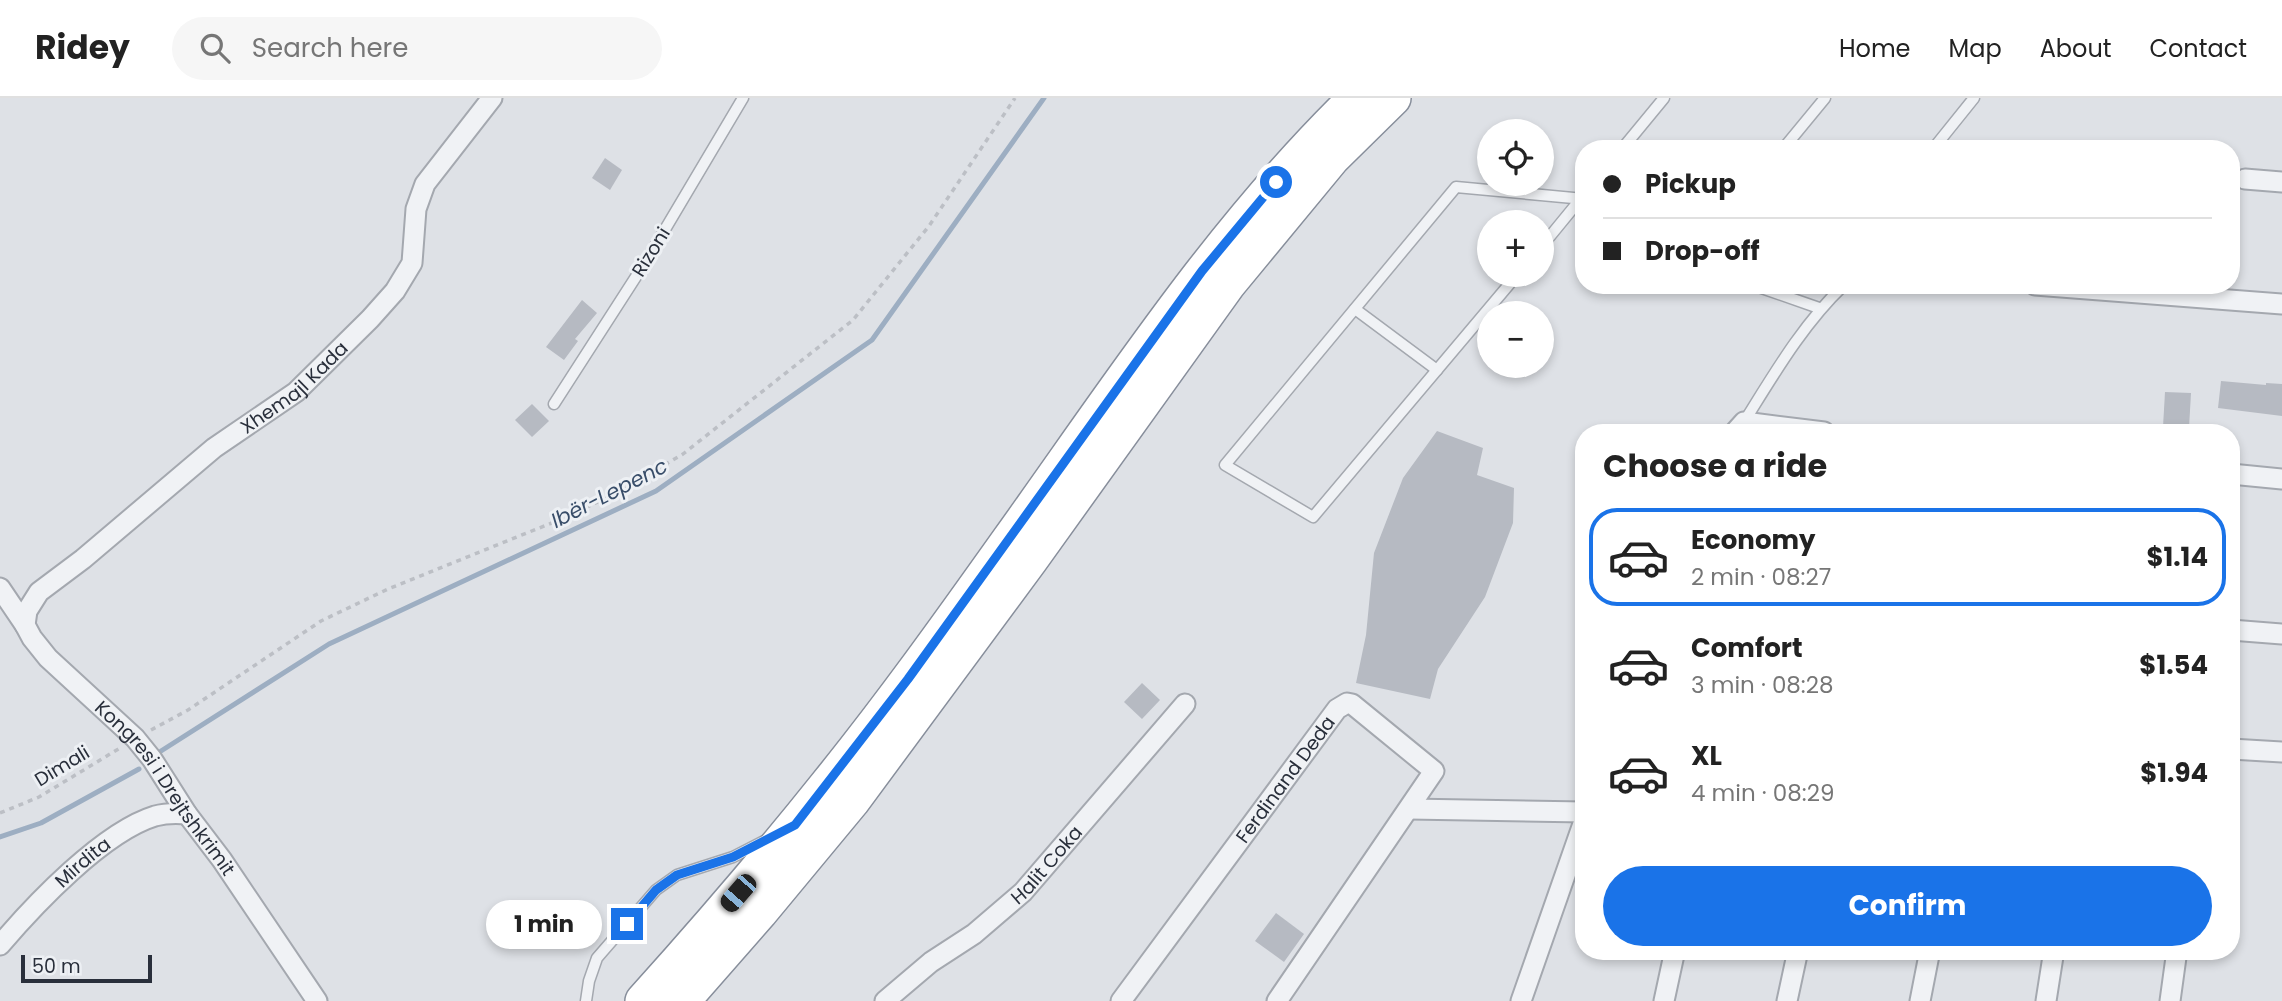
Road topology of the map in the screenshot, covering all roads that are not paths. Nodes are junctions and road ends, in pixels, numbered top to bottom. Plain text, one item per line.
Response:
1 (492, 98) edge
2 (743, 98) edge
3 (1356, 98) edge
4 (1393, 98) edge
5 (1664, 98) edge
6 (1825, 98) edge
7 (1974, 98) edge
8 (1629, 140) edge
9 (1790, 140) edge
10 (1940, 140) edge
11 (2245, 179) dead end
12 (2282, 182) edge
13 (1575, 196) edge
14 (1575, 207) edge
15 (1554, 232) edge
16 (1507, 287) edge
17 (1778, 294) edge
18 (1835, 294) edge
19 (2152, 294) edge
20 (2282, 304) edge
21 (1355, 309) junction
22 (1819, 309) junction
23 (1437, 370) junction
24 (554, 404) dead end
25 (1742, 424) edge
26 (2240, 475) edge
27 (2282, 479) edge
28 (0, 588) edge
29 (25, 625) junction
30 (2240, 630) edge
31 (2282, 634) edge
32 (1185, 704) dead end
33 (2240, 750) edge
34 (2282, 752) edge
35 (1409, 808) junction
36 (1575, 812) edge
37 (187, 814) junction
38 (795, 825) junction
39 (1575, 847) edge
40 (0, 945) edge
41 (1673, 960) edge
42 (1796, 960) edge
43 (1928, 960) edge
44 (2052, 960) edge
45 (2176, 960) edge
46 (317, 1001) edge
47 (586, 1001) edge
48 (643, 1001) edge
49 (682, 1001) edge
50 (885, 1001) edge
51 (1121, 1001) edge
52 (1277, 1001) edge
53 (1521, 1001) edge
54 (1664, 1001) edge
55 (1787, 1001) edge
56 (1920, 1001) edge
57 (2046, 1001) edge
58 (2170, 1001) edge

1 - 29 street, Xhemajl Kada
2 - 24 lane, Rizoni
3 - 38 highway
4 - 49 highway
5 - 8 lane
6 - 9 lane
7 - 10 lane
11 - 12 street
13 - 21 lane
14 - 15 lane
16 - 23 lane
17 - 22 lane
18 - 22 lane
19 - 20 street
21 - 23 lane
21 - 23 lane
22 - 25 lane
26 - 27 street
28 - 29 street, Kongresi i Drejtshkrimit
29 - 37 street, Kongresi i Drejtshkrimit
30 - 31 street
32 - 50 street, Halit Coka
33 - 34 street
35 - 36 street
35 - 51 street, Ferdinand Deda
35 - 52 street, Ferdinand Deda
37 - 40 street, Mirdita
37 - 46 street, Kongresi i Drejtshkrimit
38 - 47 lane
38 - 48 highway
39 - 53 street
41 - 54 street
42 - 55 street
43 - 56 street
44 - 57 street
45 - 58 street

